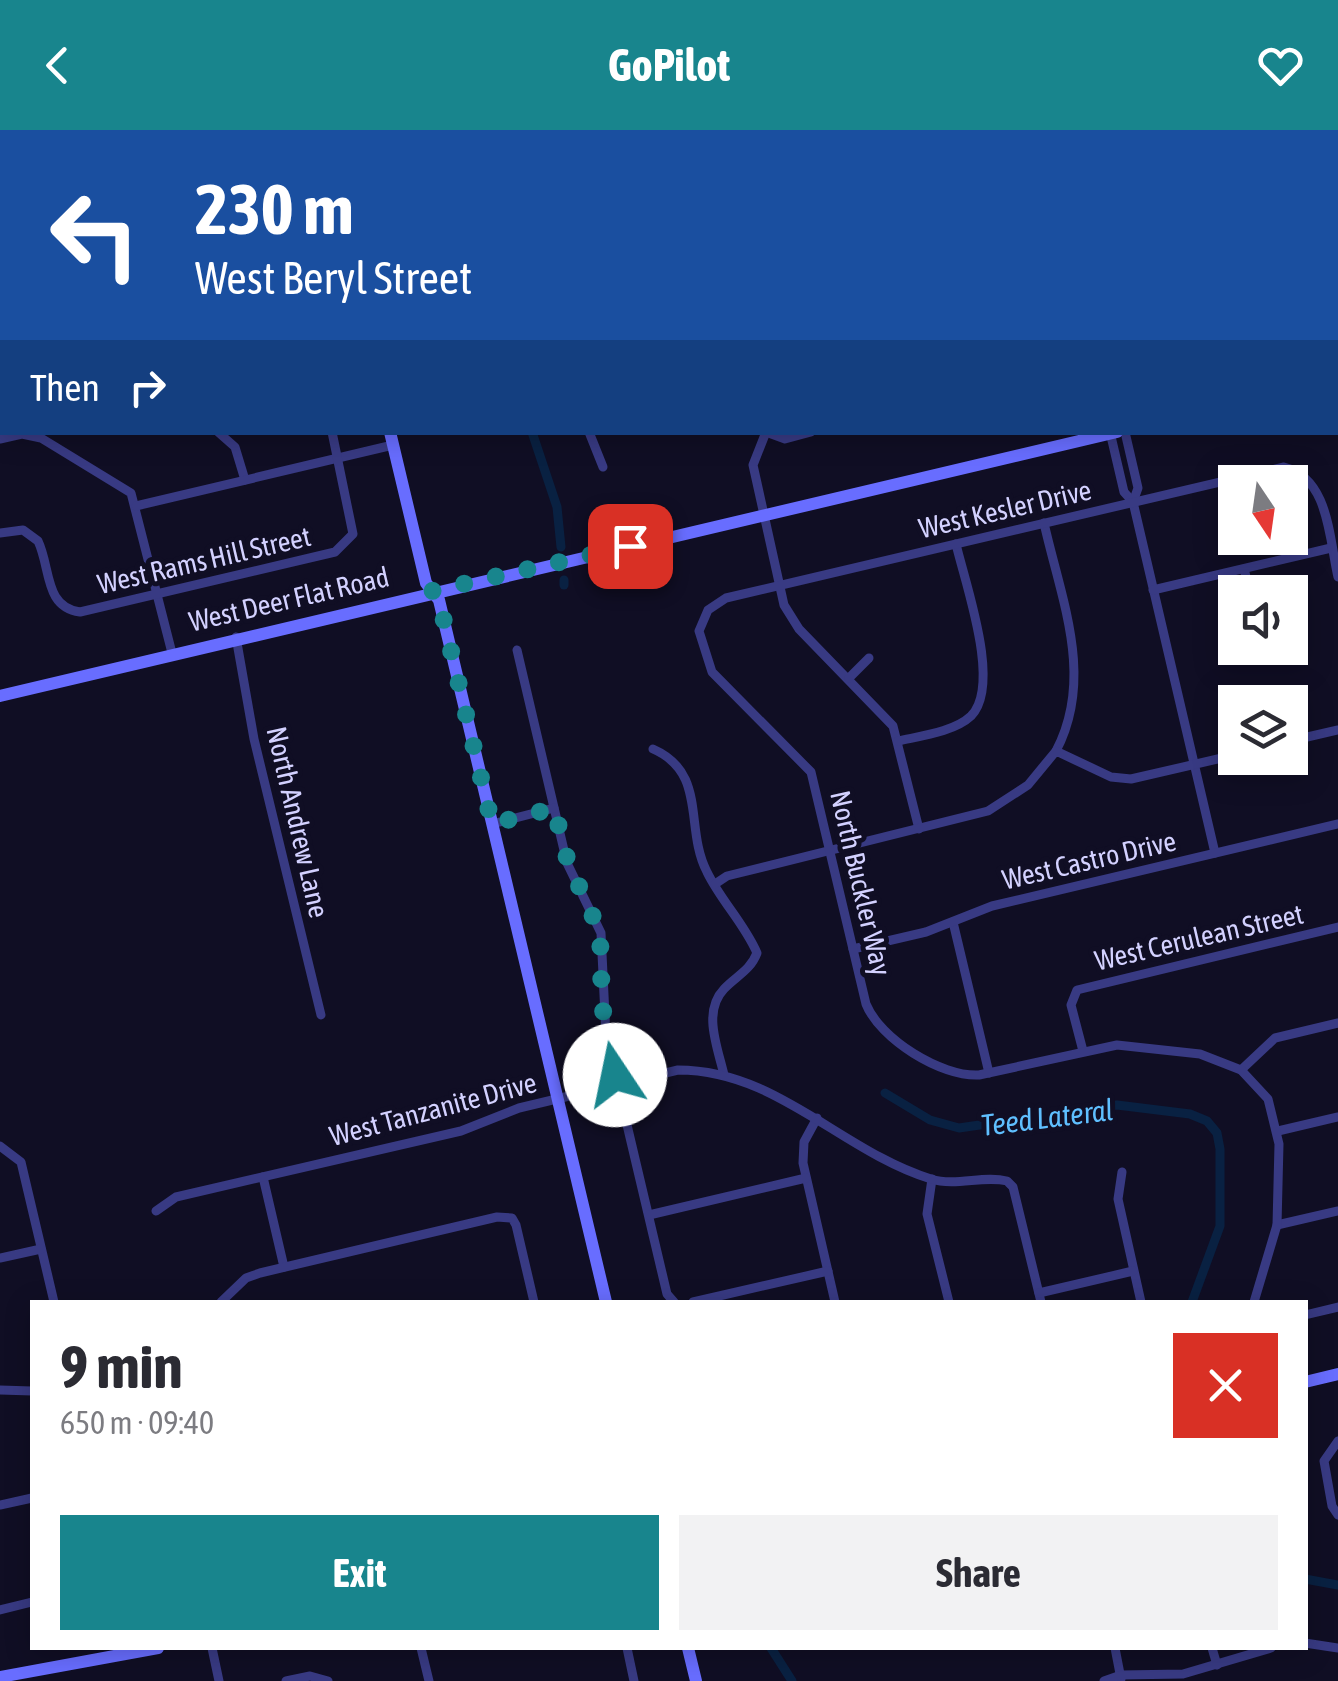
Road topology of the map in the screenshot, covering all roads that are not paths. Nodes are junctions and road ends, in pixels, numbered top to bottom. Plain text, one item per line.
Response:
1 (27, 435) edge
2 (221, 435) edge
3 (333, 435) edge
4 (591, 435) edge
5 (765, 435) edge
6 (774, 435) edge
7 (800, 435) edge
8 (1107, 435) edge
9 (1115, 435) edge
10 (392, 439) edge
11 (338, 458) junction
12 (603, 467) dead end
13 (244, 480) junction
14 (1133, 502) junction
15 (136, 506) junction
16 (764, 516) junction
17 (1044, 523) junction
18 (0, 533) edge
19 (956, 544) junction
20 (1331, 548) junction
21 (1244, 569) junction
22 (1246, 575) edge
23 (1338, 577) edge
24 (780, 586) junction
25 (1154, 590) junction
26 (432, 591) junction
27 (156, 594) junction
28 (708, 610) joint
29 (236, 638) junction
30 (517, 650) dead end
31 (172, 653) junction
32 (869, 658) dead end
33 (849, 678) junction
34 (0, 696) edge
35 (1338, 730) edge
36 (1308, 737) edge
37 (898, 741) junction
38 (652, 749) dead end
39 (1056, 752) junction
40 (1218, 758) edge
41 (1194, 764) junction
42 (554, 808) junction
43 (492, 824) junction
44 (1338, 824) edge
45 (919, 829) junction
46 (830, 850) junction
47 (1215, 853) junction
48 (715, 884) junction
49 (953, 922) junction
50 (1338, 927) edge
51 (854, 949) junction
52 (320, 1015) dead end
53 (1338, 1023) edge
54 (1083, 1050) junction
55 (1241, 1070) junction
56 (988, 1073) junction
57 (724, 1075) junction
58 (617, 1085) junction
59 (557, 1099) junction
60 (1338, 1117) edge
61 (817, 1118) junction
62 (1278, 1131) junction
63 (0, 1146) edge
64 (1122, 1172) dead end
65 (263, 1177) junction
66 (806, 1178) junction
67 (932, 1179) junction
68 (156, 1211) dead end
69 (1338, 1211) edge
70 (649, 1216) junction
71 (1277, 1225) junction
72 (41, 1249) junction
73 (0, 1258) edge
74 (284, 1266) junction
75 (828, 1271) junction
76 (1133, 1271) junction
77 (1040, 1298) edge
78 (54, 1300) edge
79 (222, 1300) edge
80 (533, 1300) edge
81 (606, 1300) edge
82 (672, 1300) edge
83 (702, 1300) edge
84 (835, 1300) edge
85 (948, 1300) edge
86 (1140, 1300) edge
87 (1255, 1300) edge
88 (1338, 1307) edge
89 (1308, 1314) edge
90 (1338, 1374) edge
91 (1308, 1381) edge
92 (0, 1390) edge
93 (30, 1391) edge
94 (1338, 1440) edge
95 (30, 1498) edge
96 (0, 1505) edge
97 (1338, 1515) edge
98 (30, 1602) edge
99 (0, 1610) edge
100 (1308, 1643) edge
101 (1338, 1648) edge
102 (147, 1650) edge
103 (212, 1650) edge
104 (425, 1650) edge
105 (627, 1650) edge
106 (688, 1650) edge
107 (1115, 1650) edge
108 (1213, 1650) edge
109 (1265, 1650) edge
110 (1218, 1665) junction
111 (0, 1677) edge
112 (1121, 1678) edge
113 (326, 1679) edge
114 (220, 1681) edge
115 (286, 1681) edge
116 (428, 1681) edge
117 (634, 1681) edge
118 (696, 1681) edge
119 (1104, 1681) edge

1 - 15 street
2 - 13 street
3 - 11 street
4 - 12 street
5 - 16 street
6 - 7 street
8 - 16 main road, West Deer Flat Road
9 - 14 street
10 - 11 street
10 - 26 main road
11 - 13 street
11 - 27 street, West Rams Hill Street
13 - 15 street
14 - 17 street, West Kesler Drive
14 - 20 street, West Kesler Drive
14 - 25 street
15 - 27 street
16 - 24 street
16 - 26 main road, West Deer Flat Road
17 - 19 street, West Kesler Drive
17 - 39 street
18 - 27 street, West Rams Hill Street
19 - 24 street, West Kesler Drive
19 - 37 street
20 - 21 street
20 - 23 street
21 - 22 street
21 - 25 street
24 - 28 street, West Kesler Drive
24 - 33 street
25 - 41 street
26 - 29 main road, West Deer Flat Road
26 - 43 main road
27 - 31 street
28 - 46 street, North Buckler Way
29 - 31 main road, West Deer Flat Road
29 - 52 street, North Andrew Lane
30 - 42 street
31 - 34 main road, West Deer Flat Road
32 - 33 street
33 - 37 street
35 - 36 street
37 - 45 street
38 - 48 street
39 - 41 street
39 - 45 street
40 - 41 street
41 - 47 street
42 - 43 street
42 - 58 street
43 - 59 main road
44 - 47 street, West Castro Drive
45 - 46 street
46 - 48 street
46 - 51 street, North Buckler Way
47 - 49 street, West Castro Drive
48 - 57 street
49 - 51 street, West Castro Drive
49 - 56 street
50 - 54 street, West Cerulean Street
51 - 56 street, North Buckler Way
53 - 55 street
54 - 55 street
54 - 56 street
55 - 62 street
57 - 58 street, West Tanzanite Drive
57 - 61 street, West Tanzanite Drive
58 - 59 street, West Tanzanite Drive
58 - 70 street
59 - 65 street, West Tanzanite Drive
59 - 81 main road
60 - 62 street
61 - 66 street
61 - 67 street, West Tanzanite Drive
62 - 71 street
63 - 72 street
64 - 76 street
65 - 68 street, West Tanzanite Drive
65 - 74 street
66 - 70 street
66 - 75 street
67 - 77 street, West Tanzanite Drive
67 - 85 street
69 - 71 street
70 - 82 street
71 - 87 street
72 - 73 street
72 - 78 street
74 - 79 street
74 - 80 street
75 - 83 street
75 - 84 street
76 - 77 street
76 - 86 street
88 - 89 street
90 - 91 main road
92 - 93 street
94 - 97 street
95 - 96 street
98 - 99 street
100 - 101 street
102 - 111 main road
103 - 114 street
104 - 116 street
105 - 117 street
106 - 118 main road
107 - 112 street
108 - 110 street
109 - 110 street
110 - 112 street
112 - 119 street
113 - 115 street

